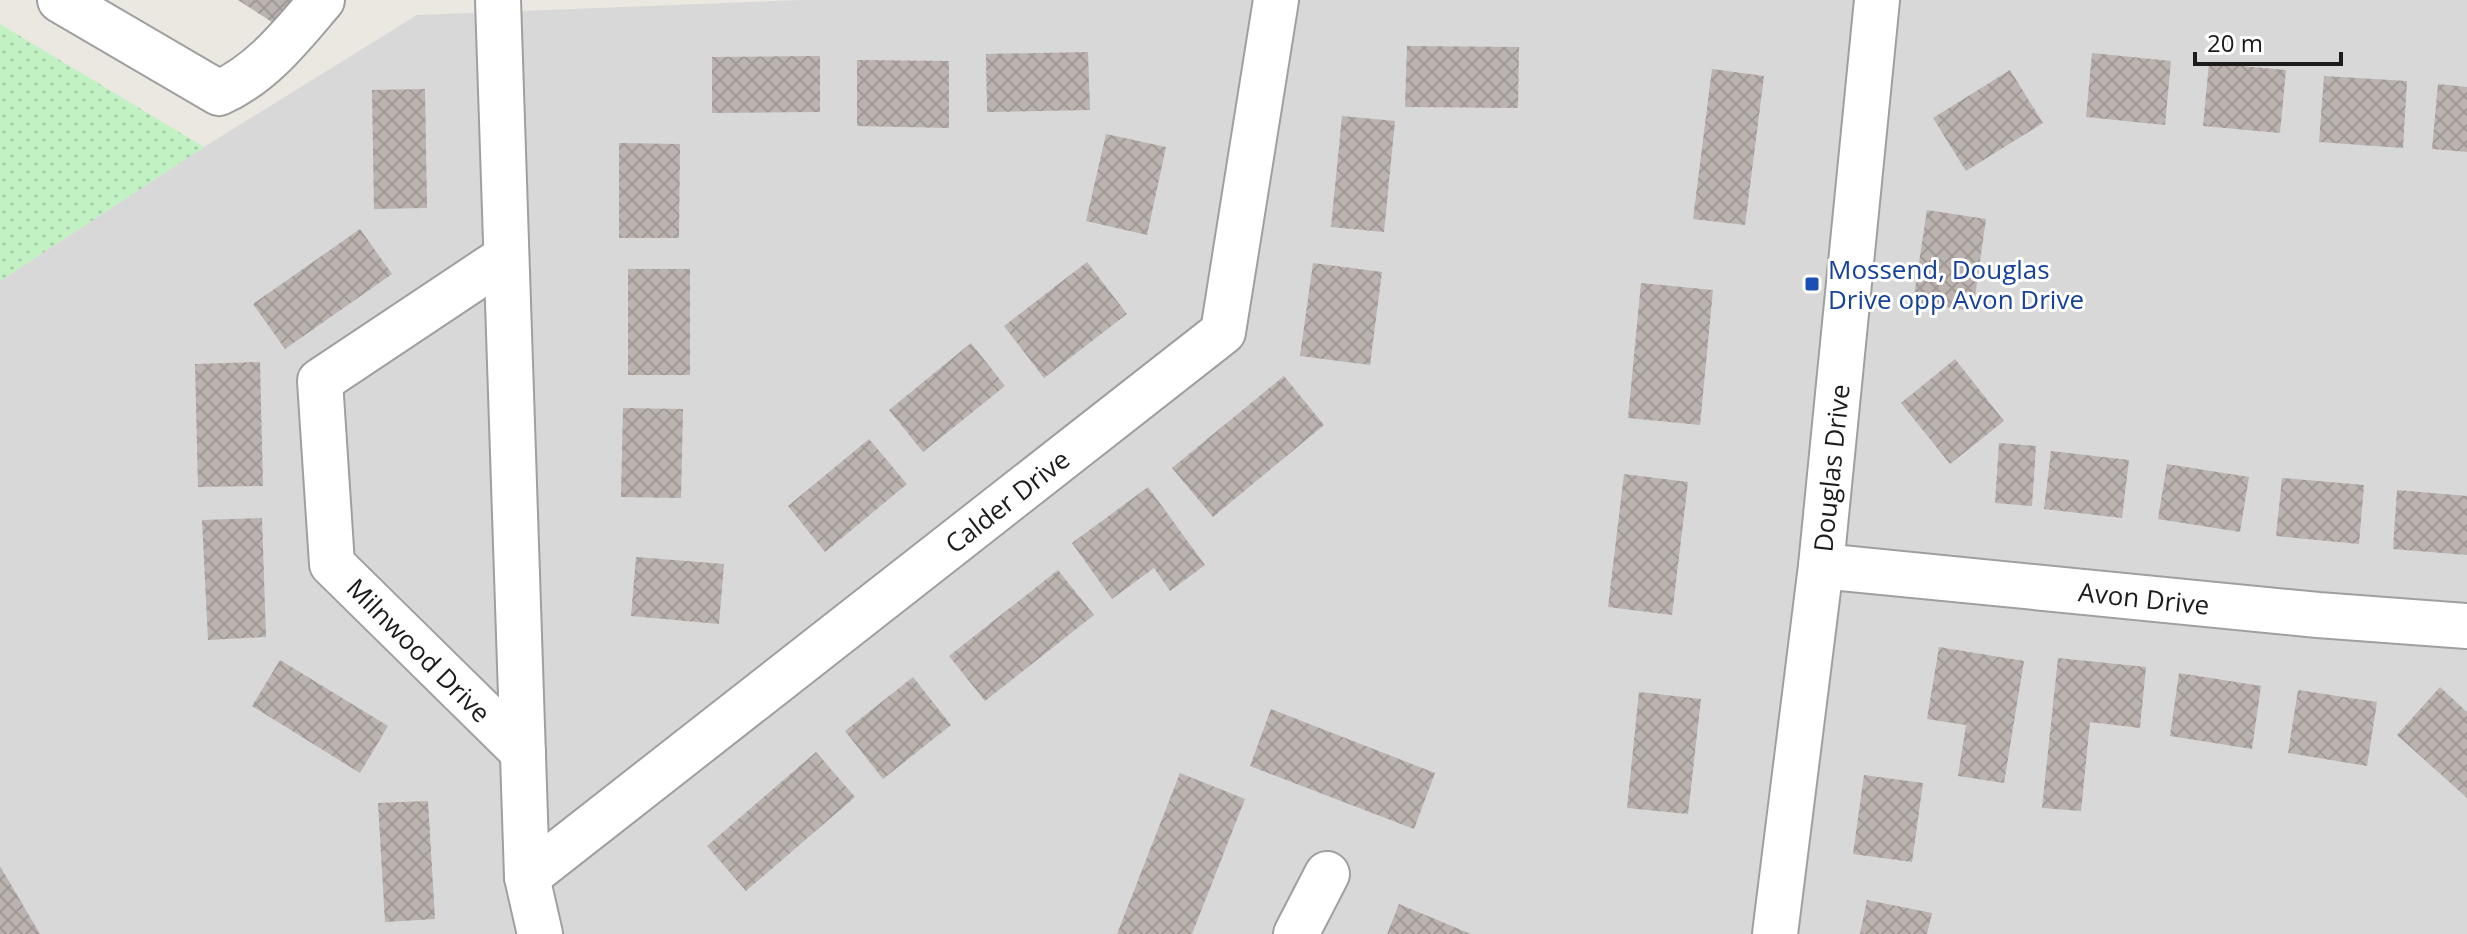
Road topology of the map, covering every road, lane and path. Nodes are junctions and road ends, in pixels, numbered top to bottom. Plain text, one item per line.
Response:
1 (60, 0) edge
2 (322, 0) edge
3 (498, 0) edge
4 (1276, 0) edge
5 (1877, 0) edge
6 (506, 257) junction
7 (1821, 566) junction
8 (2467, 626) edge
9 (523, 752) junction
10 (1327, 874) dead end
11 (527, 877) junction
12 (540, 934) edge
13 (1296, 934) edge
14 (1775, 934) edge

1 - 2 street
3 - 6 street, Milnwood Drive
4 - 11 street, Calder Drive
5 - 7 street, Douglas Drive
6 - 9 street, Milnwood Drive
6 - 9 street, Milnwood Drive
7 - 8 street, Avon Drive
7 - 14 street, Douglas Drive
9 - 11 street, Milnwood Drive
10 - 13 street
11 - 12 street, Milnwood Drive

